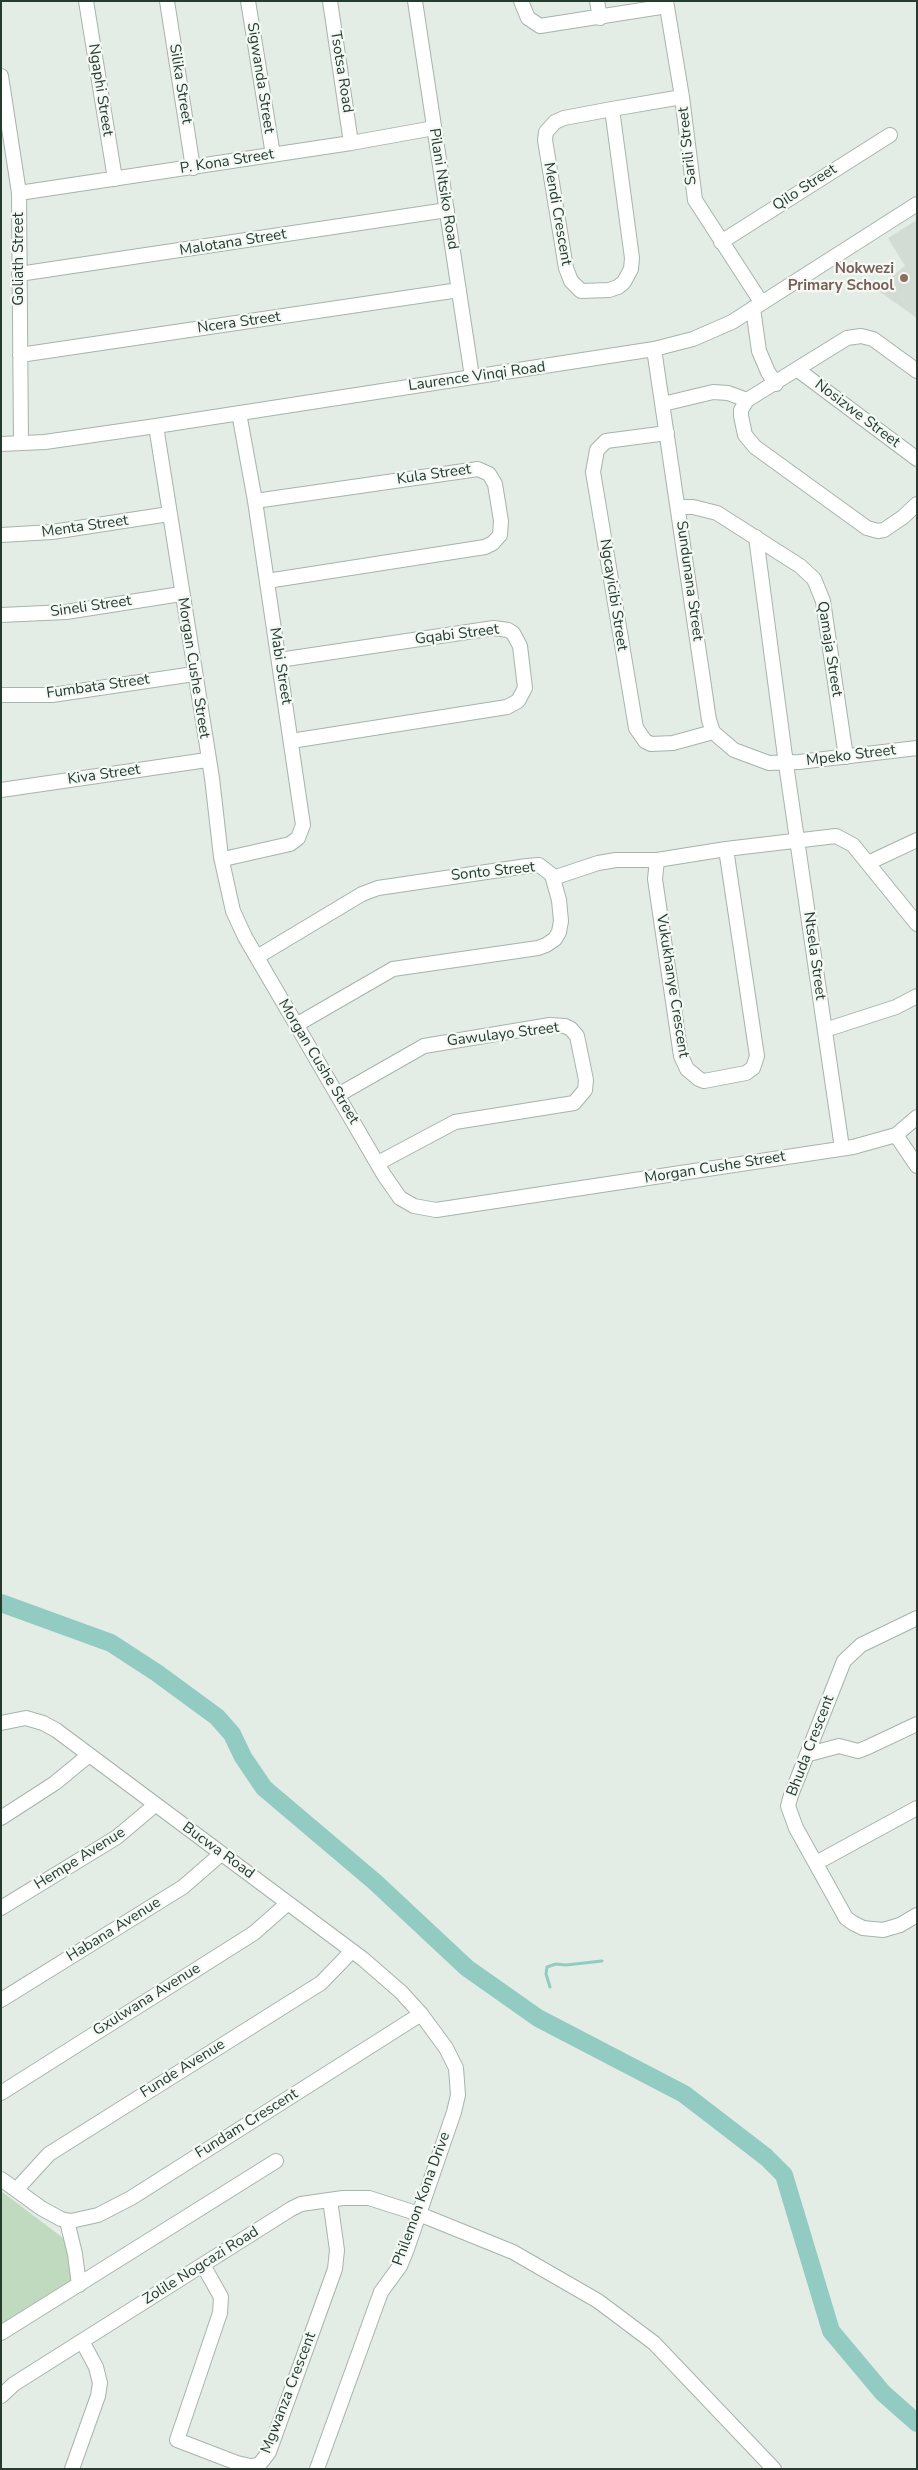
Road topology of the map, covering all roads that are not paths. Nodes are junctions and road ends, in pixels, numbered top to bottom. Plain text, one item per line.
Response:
1 (86, 1) edge
2 (167, 1) edge
3 (248, 1) edge
4 (330, 1) edge
5 (415, 1) edge
6 (521, 1) edge
7 (597, 1) edge
8 (667, 3) edge
9 (600, 18) junction
10 (1, 76) edge
11 (682, 97) junction
12 (612, 109) junction
13 (434, 128) junction
14 (890, 135) dead end
15 (351, 143) junction
16 (273, 155) junction
17 (193, 168) junction
18 (115, 179) junction
19 (19, 193) junction
20 (917, 204) edge
21 (446, 210) junction
22 (720, 242) junction
23 (20, 274) junction
24 (459, 290) junction
25 (757, 305) junction
26 (654, 349) junction
27 (20, 355) junction
28 (798, 370) junction
29 (917, 372) edge
30 (472, 377) junction
31 (776, 384) junction
32 (747, 400) junction
33 (663, 404) junction
34 (239, 413) junction
35 (156, 426) junction
36 (667, 433) junction
37 (21, 443) junction
38 (1, 444) edge
39 (917, 458) edge
40 (255, 501) junction
41 (917, 504) edge
42 (679, 507) junction
43 (169, 514) junction
44 (1, 535) edge
45 (756, 537) junction
46 (267, 581) junction
47 (181, 594) junction
48 (1, 615) edge
49 (279, 660) junction
50 (194, 674) junction
51 (1, 695) edge
52 (713, 732) junction
53 (292, 741) junction
54 (917, 748) edge
55 (846, 756) junction
56 (207, 760) junction
57 (786, 764) junction
58 (1, 790) edge
59 (917, 840) edge
60 (797, 842) junction
61 (726, 849) junction
62 (221, 857) junction
63 (656, 860) junction
64 (868, 863) junction
65 (553, 878) junction
66 (917, 924) edge
67 (257, 957) junction
68 (917, 996) edge
69 (296, 1025) junction
70 (825, 1030) junction
71 (338, 1095) junction
72 (917, 1117) edge
73 (896, 1134) junction
74 (842, 1148) junction
75 (378, 1164) junction
76 (917, 1166) edge
77 (917, 1618) edge
78 (1, 1723) edge
79 (917, 1724) edge
80 (809, 1754) junction
81 (89, 1755) junction
82 (155, 1805) junction
83 (917, 1808) edge
84 (1, 1818) edge
85 (222, 1854) junction
86 (816, 1863) junction
87 (288, 1903) junction
88 (1, 1908) edge
89 (917, 1915) edge
90 (352, 1951) junction
91 (1, 2000) edge
92 (421, 2014) junction
93 (1, 2093) edge
94 (276, 2161) dead end
95 (1, 2179) edge
96 (16, 2190) junction
97 (330, 2200) junction
98 (419, 2214) junction
99 (67, 2221) junction
100 (75, 2254) junction
101 (203, 2265) junction
102 (96, 2274) junction
103 (79, 2285) junction
104 (1, 2333) edge
105 (82, 2340) junction
106 (1, 2396) edge
107 (72, 2469) edge
108 (317, 2469) edge
109 (774, 2469) edge

1 - 18 street, Ngaphi Street
2 - 17 street, Silika Street
3 - 16 street, Sigwanda Street
4 - 15 street, Tsotsa Road
5 - 13 street, Pilani Ntsiko Road
6 - 9 street
7 - 9 street
8 - 9 street
8 - 11 street, Sarili Street
10 - 19 street, Goliath Street
11 - 12 street, Mendi Crescent
11 - 22 street, Sarili Street
12 - 12 street, Mendi Crescent
13 - 15 street, P. Kona Street
13 - 21 street, Pilani Ntsiko Road
14 - 22 street, Qilo Street
15 - 16 street, P. Kona Street
16 - 17 street, P. Kona Street
17 - 18 street, P. Kona Street
18 - 19 street, P. Kona Street
19 - 23 street, Goliath Street
20 - 25 street, Laurence Vinqi Road
21 - 23 street, Malotana Street
21 - 24 street, Pilani Ntsiko Road
22 - 25 street, Sarili Street
23 - 27 street, Goliath Street
24 - 27 street, Ncera Street
24 - 30 street, Pilani Ntsiko Road
25 - 26 street, Laurence Vinqi Road
25 - 31 street, Sarili Street
26 - 30 street, Laurence Vinqi Road
26 - 33 street, Sundunana Street
27 - 37 street, Goliath Street
28 - 29 street
28 - 31 street
28 - 39 street, Nosizwe Street
30 - 34 street, Laurence Vinqi Road
31 - 32 street
32 - 33 street
32 - 41 street
33 - 36 street, Sundunana Street
34 - 35 street, Laurence Vinqi Road
34 - 40 street, Mabi Street
35 - 37 street, Laurence Vinqi Road
35 - 43 street, Morgan Cushe Street
36 - 42 street, Sundunana Street
36 - 52 street, Ngcayicibi Street
37 - 38 street, Laurence Vinqi Road
40 - 46 street, Mabi Street
40 - 46 street, Kula Street
42 - 45 street, Qamaja Street
42 - 52 street, Sundunana Street
43 - 44 street, Menta Street
43 - 47 street, Morgan Cushe Street
45 - 55 street, Qamaja Street
45 - 57 street, Ntsela Street
46 - 49 street, Mabi Street
47 - 48 street, Sineli Street
47 - 50 street, Morgan Cushe Street
49 - 53 street, Mabi Street
49 - 53 street, Gqabi Street
50 - 51 street, Fumbata Street
50 - 56 street, Morgan Cushe Street
52 - 57 street
53 - 62 street, Mabi Street
54 - 55 street, Mpeko Street
55 - 57 street, Mpeko Street
56 - 58 street, Kiva Street
56 - 62 street, Morgan Cushe Street
57 - 60 street, Ntsela Street
59 - 64 street
60 - 61 street
60 - 64 street
60 - 70 street, Ntsela Street
61 - 63 street
61 - 63 street, Vukukhanye Crescent
62 - 67 street, Morgan Cushe Street
63 - 65 street
64 - 66 street
65 - 67 street, Sonto Street
65 - 69 street, Sonto Street
67 - 69 street, Morgan Cushe Street
68 - 70 street
69 - 71 street, Morgan Cushe Street
70 - 74 street, Ntsela Street
71 - 75 street, Morgan Cushe Street
71 - 75 street, Gawulayo Street
72 - 73 street
73 - 74 street, Morgan Cushe Street
73 - 76 street
74 - 75 street, Morgan Cushe Street
77 - 80 street, Bhuda Crescent
78 - 81 street, Bucwa Road
79 - 80 street
80 - 86 street, Bhuda Crescent
81 - 82 street, Bucwa Road
81 - 84 street
82 - 85 street, Bucwa Road
82 - 88 street, Hempe Avenue
83 - 86 street
85 - 87 street, Bucwa Road
85 - 91 street, Habana Avenue
86 - 89 street, Bhuda Crescent
87 - 90 street, Bucwa Road
87 - 93 street, Gxulwana Avenue
90 - 92 street, Bucwa Road
90 - 96 street, Funde Avenue
92 - 98 street, Philemon Kona Drive
92 - 99 street, Fundam Crescent
94 - 102 street
95 - 96 street
96 - 99 street
97 - 98 street, Zolile Nogcazi Road
97 - 101 street, Zolile Nogcazi Road
97 - 101 street, Mgwanza Crescent
98 - 108 street, Philemon Kona Drive
98 - 109 street, Zolile Nogcazi Road
99 - 100 street
100 - 102 street
100 - 103 street
101 - 105 street, Zolile Nogcazi Road
102 - 103 street
103 - 104 street
105 - 106 street, Zolile Nogcazi Road
105 - 107 street

